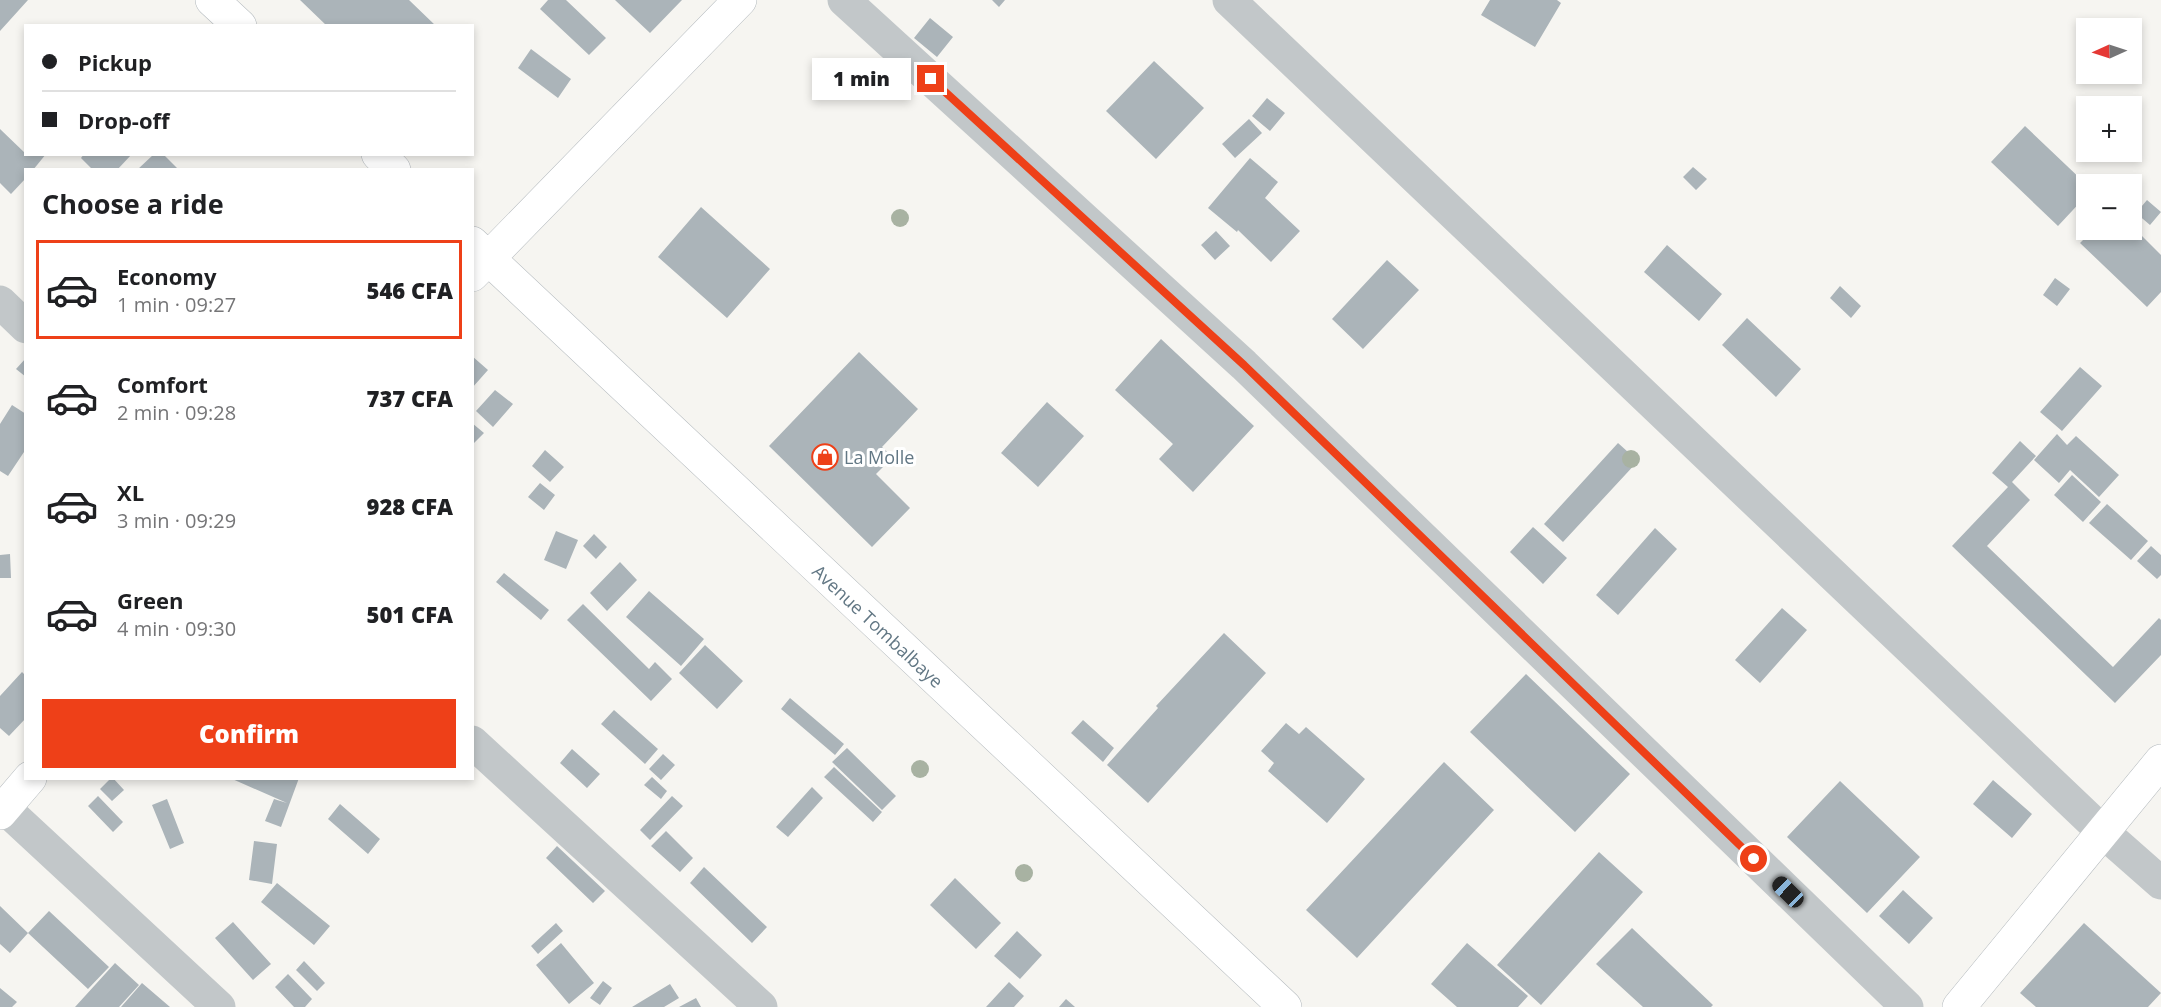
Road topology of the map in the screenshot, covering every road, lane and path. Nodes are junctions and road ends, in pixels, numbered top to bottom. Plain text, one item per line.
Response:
1 (212, 0) edge
2 (740, 0) edge
3 (844, 0) edge
4 (1229, 0) edge
5 (238, 24) edge
6 (380, 156) edge
7 (392, 168) edge
8 (478, 259) edge
9 (0, 302) edge
10 (24, 325) edge
11 (474, 744) edge
12 (2161, 761) edge
13 (28, 780) edge
14 (1, 809) edge
15 (2103, 832) junction
16 (2161, 884) edge
17 (219, 1007) edge
18 (761, 1007) edge
19 (1285, 1007) edge
20 (1907, 1007) edge
21 (1959, 1007) edge

1 - 5 main road
2 - 8 main road
3 - 20 street
4 - 15 street
6 - 7 main road
8 - 19 main road, Avenue Tombalbaye
9 - 10 street
11 - 18 street
12 - 15 main road
13 - 14 main road
14 - 17 street
15 - 16 street
15 - 21 main road

